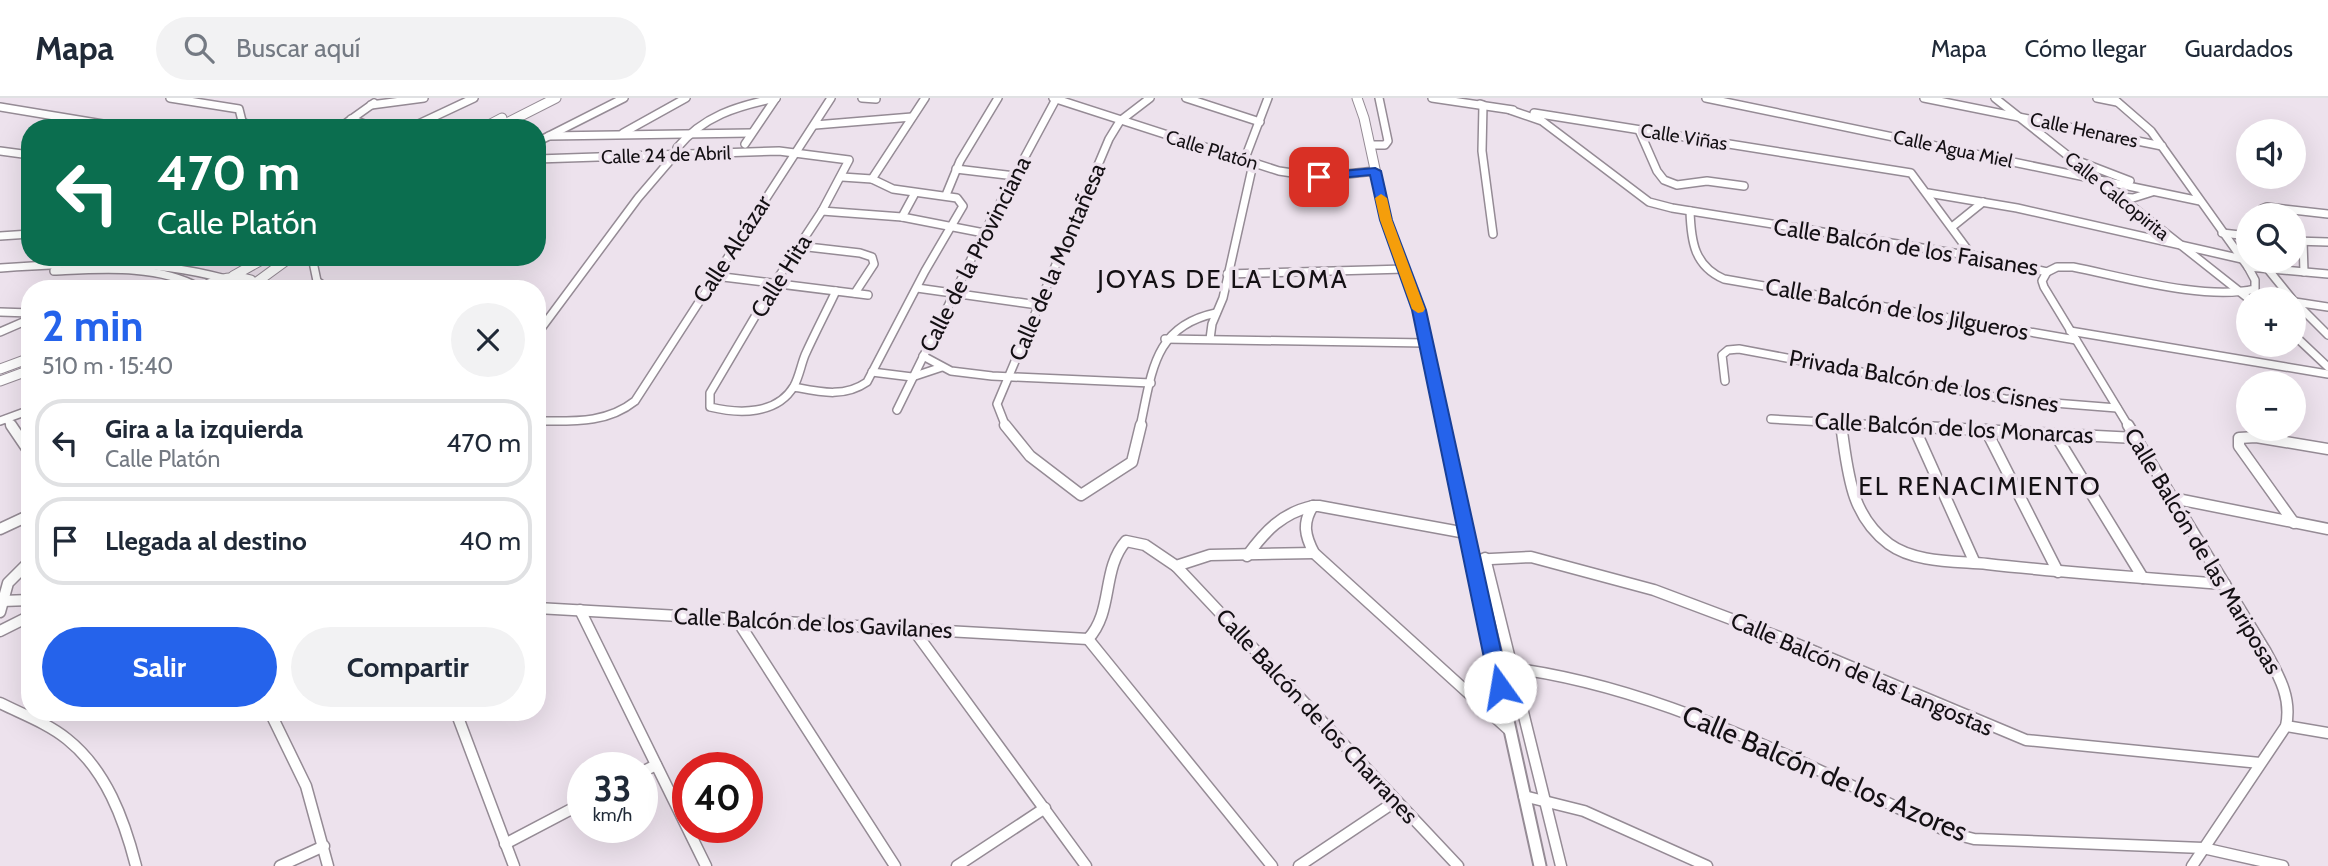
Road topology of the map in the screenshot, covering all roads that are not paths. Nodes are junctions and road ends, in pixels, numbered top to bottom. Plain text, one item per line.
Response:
1 (170, 98) edge
2 (381, 98) edge
3 (425, 98) edge
4 (474, 98) edge
5 (542, 98) edge
6 (556, 98) edge
7 (624, 98) edge
8 (686, 98) edge
9 (776, 98) edge
10 (831, 98) edge
11 (862, 98) edge
12 (925, 98) edge
13 (998, 98) edge
14 (1150, 98) edge
15 (1186, 98) edge
16 (1268, 98) edge
17 (1357, 98) edge
18 (1379, 98) edge
19 (1432, 98) edge
20 (1461, 98) edge
21 (1495, 98) edge
22 (1706, 98) edge
23 (1924, 98) edge
24 (1996, 98) edge
25 (2097, 98) edge
26 (876, 99) edge
27 (1054, 99) edge
28 (2116, 100) edge
29 (372, 105) junction
30 (1486, 105) junction
31 (0, 107) edge
32 (1510, 110) junction
33 (2017, 116) junction
34 (912, 117) junction
35 (73, 119) edge
36 (242, 119) edge
37 (351, 119) edge
38 (429, 119) edge
39 (501, 119) edge
40 (514, 119) edge
41 (1120, 121) junction
42 (1261, 122) junction
43 (815, 125) junction
44 (1639, 130) junction
45 (751, 133) junction
46 (620, 135) junction
47 (686, 135) junction
48 (549, 136) junction
49 (546, 138) edge
50 (745, 144) dead end
51 (1370, 145) junction
52 (2162, 146) junction
53 (0, 151) edge
54 (676, 152) junction
55 (21, 154) edge
56 (795, 154) junction
57 (546, 159) edge
58 (2073, 160) junction
59 (1244, 162) junction
60 (1253, 164) junction
61 (957, 169) junction
62 (1375, 171) junction
63 (1014, 176) junction
64 (842, 177) junction
65 (2096, 178) junction
66 (872, 179) junction
67 (1744, 186) dead end
68 (2137, 186) junction
69 (1927, 192) junction
70 (2157, 192) junction
71 (915, 193) junction
72 (946, 195) junction
73 (2119, 197) junction
74 (2200, 201) junction
75 (1983, 202) junction
76 (822, 211) junction
77 (1690, 211) junction
78 (2306, 211) edge
79 (2328, 214) edge
80 (902, 218) junction
81 (949, 227) junction
82 (1952, 227) junction
83 (984, 233) junction
84 (1493, 233) dead end
85 (2222, 233) junction
86 (21, 235) edge
87 (2236, 235) edge
88 (0, 236) edge
89 (2306, 241) edge
90 (2328, 242) edge
91 (2178, 245) junction
92 (799, 246) junction
93 (2236, 251) edge
94 (1973, 257) junction
95 (2236, 258) edge
96 (32, 266) edge
97 (162, 266) edge
98 (251, 266) edge
99 (280, 266) edge
100 (0, 268) edge
101 (1405, 269) junction
102 (2046, 272) junction
103 (2306, 272) edge
104 (2271, 273) edge
105 (0, 274) edge
106 (1227, 274) junction
107 (2328, 274) edge
108 (233, 276) junction
109 (715, 276) junction
110 (222, 278) junction
111 (187, 280) edge
112 (218, 280) edge
113 (246, 280) edge
114 (263, 280) edge
115 (776, 281) junction
116 (2283, 287) edge
117 (917, 288) junction
118 (836, 290) junction
119 (2236, 291) edge
120 (855, 293) junction
121 (955, 293) junction
122 (2236, 293) edge
123 (868, 295) dead end
124 (2306, 303) edge
125 (1038, 305) junction
126 (2328, 307) edge
127 (0, 312) edge
128 (21, 313) edge
129 (1216, 313) junction
130 (2306, 313) edge
131 (546, 322) edge
132 (21, 323) edge
133 (2070, 331) junction
134 (0, 332) edge
135 (2328, 335) edge
136 (1210, 339) junction
137 (1166, 340) junction
138 (2076, 340) junction
139 (1426, 343) junction
140 (2306, 346) edge
141 (923, 356) junction
142 (21, 361) edge
143 (942, 367) junction
144 (2328, 367) edge
145 (0, 369) edge
146 (872, 372) junction
147 (21, 373) edge
148 (2328, 374) edge
149 (1009, 376) junction
150 (912, 377) junction
151 (0, 381) edge
152 (1725, 381) dead end
153 (1151, 383) junction
154 (794, 387) junction
155 (635, 401) joint
156 (2117, 408) junction
157 (897, 410) dead end
158 (21, 413) edge
159 (1771, 419) dead end
160 (3, 420) edge
161 (546, 421) edge
162 (1841, 422) junction
163 (1913, 425) junction
164 (1986, 430) junction
165 (2055, 434) junction
166 (2136, 438) junction
167 (21, 442) edge
168 (2328, 449) edge
169 (2172, 498) junction
170 (1314, 506) junction
171 (21, 520) edge
172 (2294, 523) junction
173 (2328, 529) edge
174 (0, 530) edge
175 (1465, 533) junction
176 (1314, 553) junction
177 (1247, 556) junction
178 (1486, 558) junction
179 (1471, 559) junction
180 (1974, 561) junction
181 (1176, 566) junction
182 (21, 567) edge
183 (2058, 572) junction
184 (2143, 578) junction
185 (2225, 584) junction
186 (21, 602) edge
187 (1, 606) edge
188 (546, 608) edge
189 (580, 610) junction
190 (737, 620) junction
191 (21, 621) edge
192 (913, 629) junction
193 (0, 631) edge
194 (1088, 639) junction
195 (1495, 666) junction
196 (1513, 667) junction
197 (0, 703) edge
198 (21, 714) edge
199 (34, 721) edge
200 (274, 721) edge
201 (461, 721) edge
202 (2286, 726) junction
203 (1509, 730) junction
204 (2328, 733) edge
205 (650, 752) edge
206 (2260, 763) junction
207 (658, 769) edge
208 (1524, 796) junction
209 (1545, 800) junction
210 (1396, 801) junction
211 (1045, 808) junction
212 (567, 811) edge
213 (505, 844) junction
214 (324, 846) junction
215 (2203, 848) junction
216 (136, 866) edge
217 (280, 866) edge
218 (328, 866) edge
219 (514, 866) edge
220 (706, 866) edge
221 (895, 866) edge
222 (957, 866) edge
223 (1086, 866) edge
224 (1272, 866) edge
225 (1299, 866) edge
226 (1458, 866) edge
227 (1540, 866) edge
228 (1561, 866) edge
229 (1707, 866) edge
230 (2192, 866) edge
231 (2283, 866) edge

1 - 36 street
2 - 29 street
3 - 29 street
4 - 38 street
5 - 39 street
6 - 40 street
7 - 48 street
8 - 46 street
9 - 45 street
9 - 47 street
10 - 43 street, Calle Alcázar
11 - 26 street
12 - 34 street
13 - 61 street
14 - 41 street
15 - 42 street
16 - 42 street
17 - 51 street
18 - 51 street
19 - 30 street, Calle Viñas
20 - 30 street
21 - 30 street
22 - 65 street, Calle Agua Miel
23 - 33 street, Calle Henares
24 - 33 street, Calle Calcopirita
25 - 28 street
27 - 41 street, Calle Platón
27 - 63 street, Calle de la Provinciana
28 - 52 street
29 - 37 street
30 - 32 street, Calle Viñas
30 - 84 street
31 - 35 street
32 - 44 street, Calle Viñas
32 - 77 street, Calle Balcón de los Faisanes
33 - 52 street, Calle Henares
33 - 58 street, Calle Calcopirita
34 - 43 street
34 - 66 street
41 - 59 street, Calle Platón
41 - 125 street, Calle de la Montañesa
42 - 59 street
43 - 56 street, Calle Alcázar
44 - 67 street
44 - 69 street, Calle Viñas
45 - 47 street
45 - 50 street
46 - 47 street
46 - 48 street
47 - 54 street
48 - 49 street
51 - 62 street
52 - 74 street
53 - 55 street
54 - 56 street, Calle 24 de Abril
54 - 57 street, Calle 24 de Abril
54 - 131 street
56 - 64 street, Calle 24 de Abril
56 - 109 street, Calle Alcázar
58 - 65 street, Calle Calcopirita
58 - 68 street
59 - 60 street, Calle Platón
60 - 62 street, Calle Platón
60 - 106 street
61 - 63 street
61 - 72 street
62 - 101 street
63 - 83 street, Calle de la Provinciana
64 - 66 street
64 - 76 street, Calle Hita
65 - 68 street, Calle Agua Miel
65 - 73 street, Calle Calcopirita
66 - 71 street
68 - 70 street, Calle Agua Miel
69 - 75 street, Calle Viñas
69 - 82 street, Calle Viñas
70 - 73 street
70 - 74 street, Calle Agua Miel
71 - 72 street
71 - 80 street
72 - 81 street
73 - 91 street, Calle Calcopirita
74 - 85 street
75 - 82 street
75 - 91 street, Calle Viñas
76 - 80 street
76 - 92 street, Calle Hita
77 - 94 street, Calle Balcón de los Faisanes
77 - 138 street, Calle Balcón de los Jilgueros
78 - 79 street
80 - 81 street
81 - 83 street
81 - 117 street
82 - 94 street, Calle Viñas
83 - 121 street, Calle de la Provinciana
85 - 87 street
85 - 93 street
86 - 88 street
89 - 90 street
91 - 95 street, Calle Viñas
91 - 119 street, Calle Calcopirita
92 - 115 street, Calle Hita
92 - 120 street
94 - 102 street, Calle Balcón de los Faisanes
96 - 100 street
97 - 110 street
98 - 108 street
99 - 114 street
101 - 106 street
101 - 139 street
102 - 122 street, Calle Balcón de los Faisanes
102 - 133 street, Calle Balcón de las Mariposas
103 - 107 street
104 - 116 street
105 - 111 street
106 - 129 street
108 - 110 street
108 - 113 street
109 - 115 street
109 - 155 street, Calle Alcázar
110 - 112 street
115 - 118 street
115 - 154 street, Calle Hita
117 - 121 street
117 - 146 street
118 - 120 street
118 - 154 street
120 - 123 street
121 - 125 street
121 - 141 street, Calle de la Provinciana
124 - 126 street
125 - 149 street, Calle de la Montañesa
127 - 128 street
129 - 136 street
129 - 137 street
130 - 135 street
132 - 134 street
133 - 138 street, Calle Balcón de las Mariposas
133 - 148 street
136 - 137 street
136 - 139 street
137 - 153 street
138 - 156 street, Calle Balcón de las Mariposas
139 - 175 street
140 - 144 street
141 - 143 street
141 - 150 street, Calle de la Provinciana
142 - 145 street
143 - 149 street
143 - 150 street
146 - 150 street
146 - 154 street
147 - 151 street
149 - 153 street
149 - 153 street, Calle de la Montañesa
150 - 157 street, Calle de la Provinciana
152 - 156 street, Privada Balcón de los Cisnes
155 - 161 street
156 - 166 street, Calle Balcón de las Mariposas
158 - 160 street
159 - 162 street, Calle Balcón de los Monarcas
160 - 167 street
162 - 163 street, Calle Balcón de los Monarcas
162 - 180 street
163 - 164 street, Calle Balcón de los Monarcas
163 - 180 street
164 - 165 street, Calle Balcón de los Monarcas
164 - 183 street
165 - 166 street, Calle Balcón de los Monarcas
165 - 184 street
166 - 169 street, Calle Balcón de las Mariposas
168 - 172 street
169 - 172 street
169 - 185 street, Calle Balcón de las Mariposas
170 - 175 street
170 - 176 street
170 - 177 street
171 - 174 street
172 - 173 street
175 - 179 street
176 - 177 street
176 - 203 street
177 - 181 street
178 - 179 street, Calle Balcón de las Langostas
178 - 196 street
178 - 206 street, Calle Balcón de las Langostas
179 - 195 street
180 - 183 street
181 - 194 street, Calle Balcón de los Charranes
181 - 210 street, Calle Balcón de los Charranes
182 - 187 street
183 - 184 street
184 - 185 street
185 - 202 street, Calle Balcón de las Mariposas
186 - 187 street
188 - 189 street, Calle Balcón de los Gavilanes
189 - 190 street, Calle Balcón de los Gavilanes
189 - 205 street
190 - 192 street, Calle Balcón de los Gavilanes
190 - 221 street
191 - 193 street
192 - 194 street, Calle Balcón de los Gavilanes
192 - 211 street
194 - 224 street
195 - 196 street, Calle Balcón de los Azores
195 - 203 street
196 - 209 street
196 - 215 street, Calle Balcón de los Azores
197 - 198 street
199 - 216 street
200 - 214 street
201 - 213 street
202 - 204 street
202 - 206 street
203 - 208 street
206 - 215 street
207 - 220 street
208 - 209 street
208 - 227 street
209 - 228 street
209 - 229 street
210 - 225 street
210 - 226 street, Calle Balcón de los Charranes
211 - 222 street
211 - 223 street
212 - 213 street
213 - 219 street
214 - 217 street
214 - 218 street
215 - 230 street
215 - 231 street, Calle Balcón de los Azores

